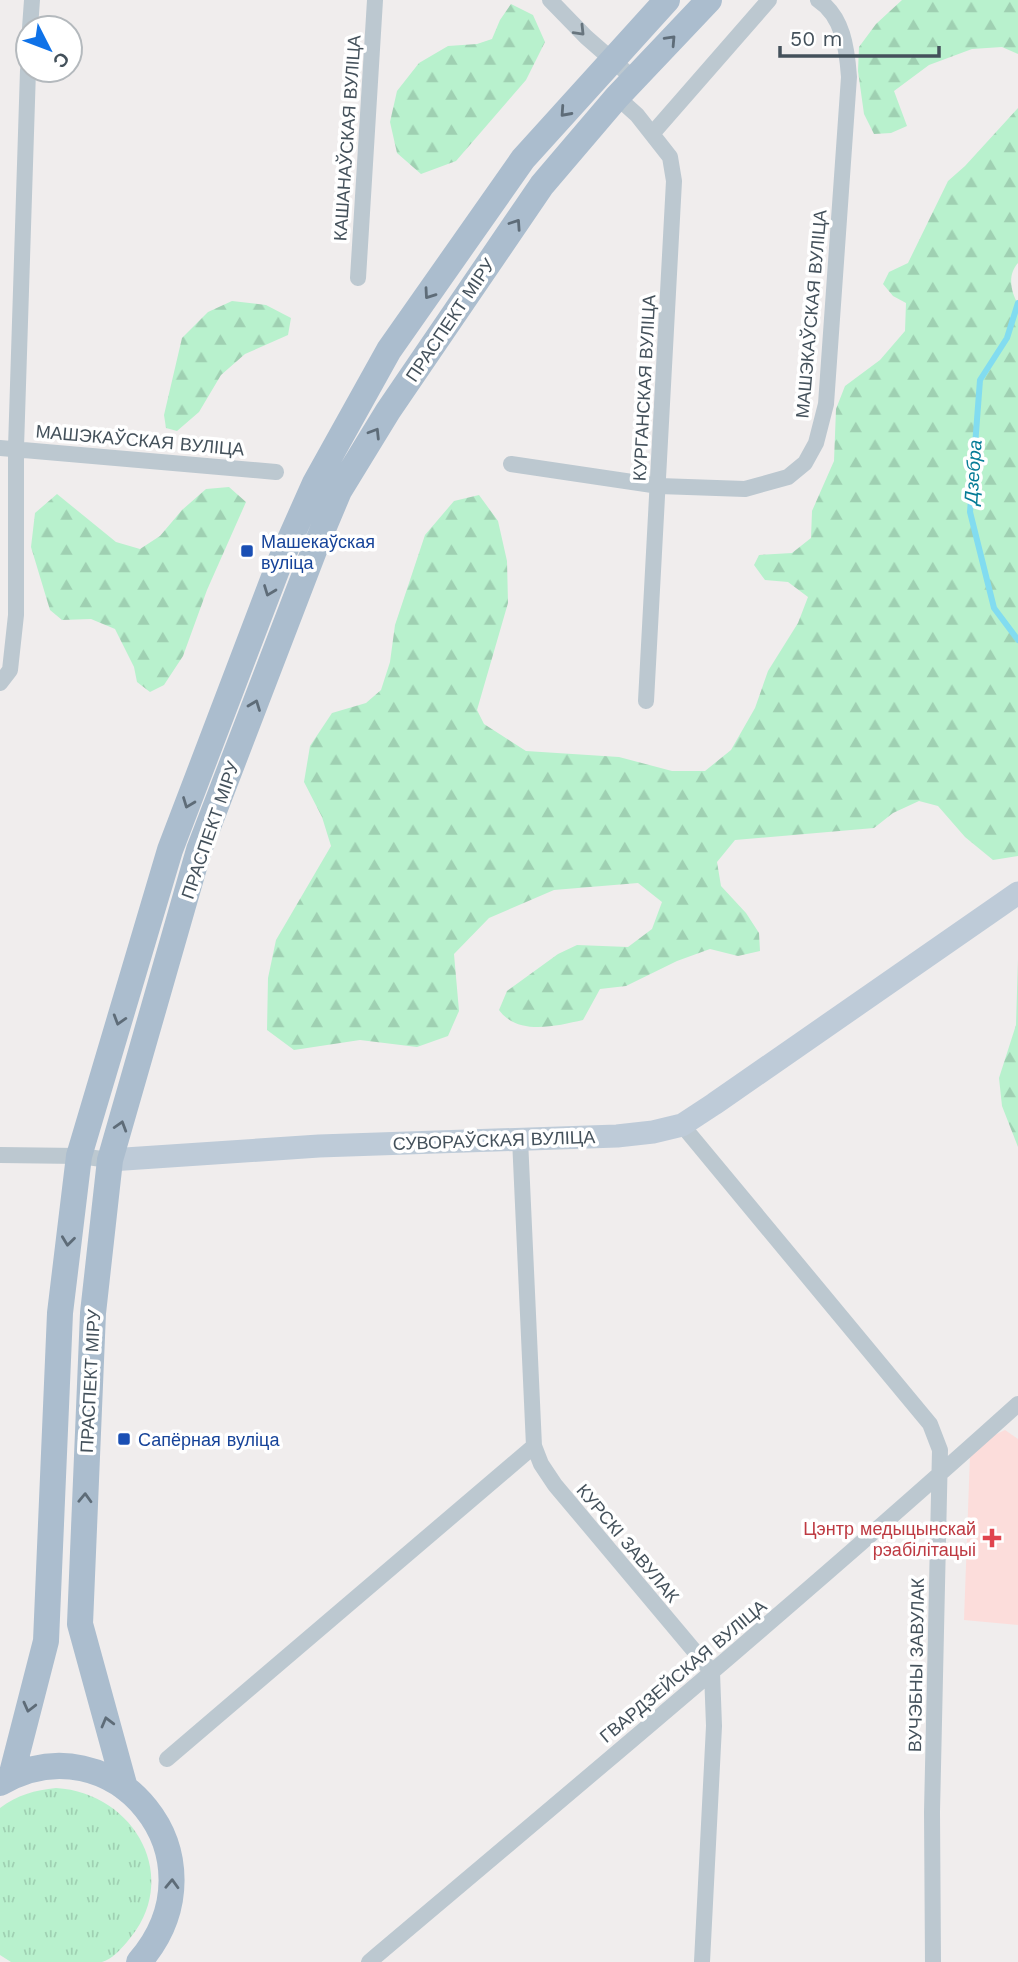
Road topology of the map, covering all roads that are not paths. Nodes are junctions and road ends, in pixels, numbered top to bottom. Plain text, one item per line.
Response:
1 (375, 0) edge
2 (550, 0) edge
3 (667, 0) edge
4 (769, 0) edge
5 (818, 0) edge
6 (700, 3) edge
7 (611, 61) junction
8 (27, 84) edge
9 (625, 88) junction
10 (652, 134) junction
11 (358, 278) dead end
12 (8, 448) edge
13 (511, 464) dead end
14 (276, 472) dead end
15 (659, 486) junction
16 (0, 683) edge
17 (646, 701) dead end
18 (1018, 893) edge
19 (682, 1125) junction
20 (520, 1139) junction
21 (0, 1155) edge
22 (79, 1156) junction
23 (110, 1160) junction
24 (1018, 1404) edge
25 (534, 1446) junction
26 (938, 1477) junction
27 (712, 1672) junction
28 (167, 1759) dead end
29 (5, 1780) edge
30 (125, 1788) junction
31 (139, 1962) edge
32 (369, 1962) edge
33 (702, 1962) edge
34 (933, 1962) edge

1 - 11 street, КАШАНАЎСКАЯ ВУЛІЦА
2 -> 7 street, КУРГАНСКАЯ ВУЛІЦА
3 - 7 main road, ПРАСПЕКТ МІРУ
4 - 10 street
5 - 15 street, МАШЭКАЎСКАЯ ВУЛІЦА
9 -> 6 main road, ПРАСПЕКТ МІРУ
7 - 9 street, КУРГАНСКАЯ ВУЛІЦА
7 -> 22 main road, ПРАСПЕКТ МІРУ
8 - 12 street
9 - 10 street, КУРГАНСКАЯ ВУЛІЦА
23 -> 9 main road, ПРАСПЕКТ МІРУ
10 - 15 street, КУРГАНСКАЯ ВУЛІЦА
12 - 14 street, МАШЭКАЎСКАЯ ВУЛІЦА
12 - 16 street
13 - 15 street, МАШЭКАЎСКАЯ ВУЛІЦА
15 - 17 street, КУРГАНСКАЯ ВУЛІЦА
18 - 19 main road, СУВОРАЎСКАЯ ВУЛІЦА
19 - 20 main road, СУВОРАЎСКАЯ ВУЛІЦА
19 - 26 street, ВУЧЭБНЫ ЗАВУЛАК
20 - 23 main road, СУВОРАЎСКАЯ ВУЛІЦА
20 - 25 street, КУРСКІ ЗАВУЛАК
21 - 22 street, СУВОРАЎСКАЯ ВУЛІЦА
22 - 23 street, СУВОРАЎСКАЯ ВУЛІЦА
22 -> 29 main road, ПРАСПЕКТ МІРУ
30 -> 23 main road, ПРАСПЕКТ МІРУ
24 - 26 street, ГВАРДЗЕЙСКАЯ ВУЛІЦА
25 - 27 street, КУРСКІ ЗАВУЛАК
25 - 28 street
26 - 27 street, ГВАРДЗЕЙСКАЯ ВУЛІЦА
26 - 34 street, ВУЧЭБНЫ ЗАВУЛАК
27 - 32 street, ГВАРДЗЕЙСКАЯ ВУЛІЦА
27 - 33 street
29 - 30 main road, ПРАСПЕКТ МІРУ
31 -> 30 main road, ПРАСПЕКТ МІРУ

